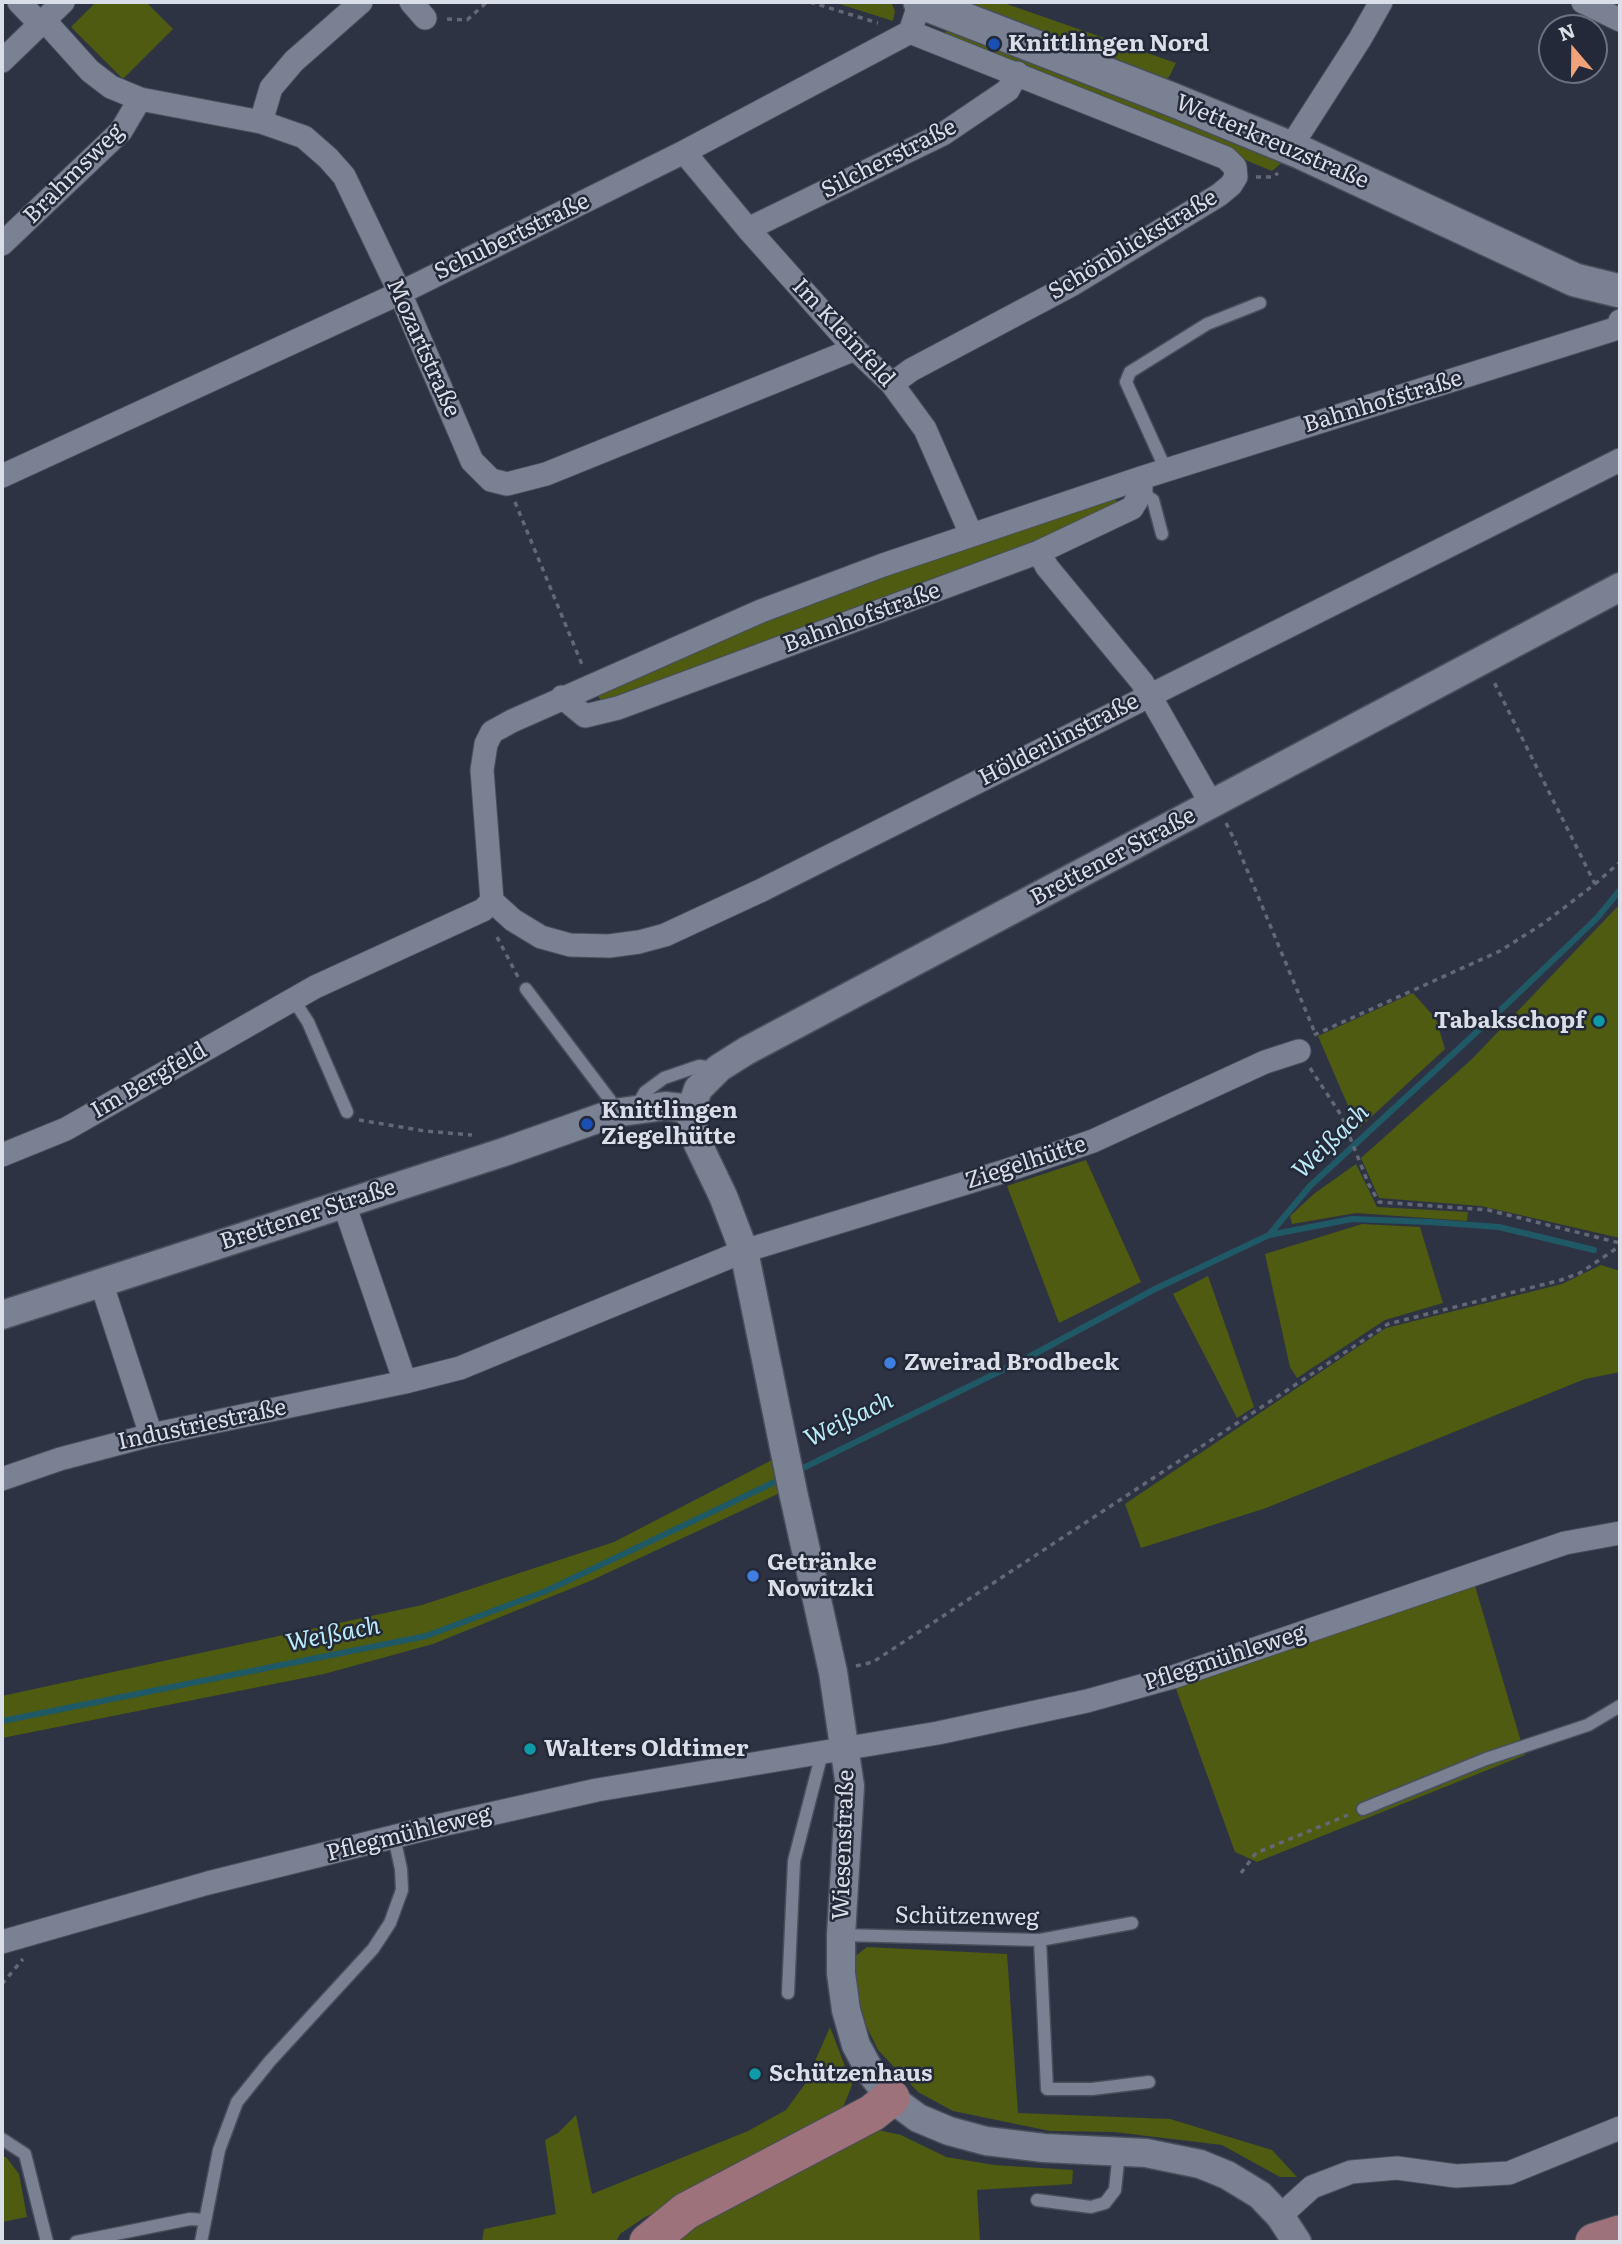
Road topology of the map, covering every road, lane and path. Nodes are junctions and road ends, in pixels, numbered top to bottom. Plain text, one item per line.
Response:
1 (19, 2) edge
2 (63, 2) edge
3 (361, 2) edge
4 (487, 2) edge
5 (810, 2) edge
6 (1381, 2) edge
7 (1583, 2) edge
8 (418, 10) edge
9 (917, 12) edge
10 (1620, 20) edge
11 (42, 22) junction
12 (2, 61) edge
13 (1017, 73) junction
14 (140, 99) junction
15 (261, 122) junction
16 (1290, 148) junction
17 (684, 152) junction
18 (748, 229) junction
19 (2, 244) edge
20 (1620, 292) edge
21 (400, 293) junction
22 (1260, 303) dead end
23 (1620, 321) edge
24 (855, 349) junction
25 (892, 384) junction
26 (1620, 460) edge
27 (1164, 471) junction
28 (2, 476) edge
29 (507, 484) junction
30 (1141, 485) junction
31 (971, 534) junction
32 (1162, 534) dead end
33 (1039, 552) junction
34 (1620, 587) edge
35 (1482, 659) junction
36 (591, 685) junction
37 (1150, 694) junction
38 (562, 697) junction
39 (1213, 804) junction
40 (1620, 862) edge
41 (1595, 884) junction
42 (492, 901) junction
43 (526, 989) dead end
44 (293, 999) junction
45 (1299, 1051) joint
46 (719, 1068) junction
47 (691, 1109) junction
48 (625, 1111) junction
49 (348, 1112) joint
50 (504, 1152) junction
51 (2, 1155) edge
52 (344, 1204) junction
53 (1620, 1245) edge
54 (744, 1251) junction
55 (102, 1282) junction
56 (2, 1315) edge
57 (405, 1382) junction
58 (151, 1435) junction
59 (2, 1479) edge
60 (1620, 1533) edge
61 (833, 1672) junction
62 (1620, 1706) edge
63 (834, 1751) junction
64 (1363, 1809) joint
65 (394, 1837) junction
66 (1241, 1873) dead end
67 (1132, 1923) dead end
68 (841, 1936) junction
69 (1040, 1940) junction
70 (2, 1942) edge
71 (788, 1993) dead end
72 (1149, 2082) dead end
73 (891, 2098) junction
74 (1620, 2128) edge
75 (2, 2139) edge
76 (1119, 2152) junction
77 (1037, 2200) dead end
78 (1280, 2216) junction
79 (205, 2220) junction
80 (1620, 2234) edge
81 (47, 2242) edge
82 (76, 2242) edge
83 (201, 2242) edge
84 (648, 2242) edge
85 (1297, 2242) edge
86 (1594, 2242) edge

1 - 11 street, Mozartstraße
2 - 11 street
3 - 15 street
4 - 8 path
5 - 9 path
6 - 16 street
7 - 10 street
9 - 13 street, Schönblickstraße
9 - 16 main road, Wetterkreuzstraße
9 - 17 street, Schubertstraße
11 - 12 street
11 - 14 street, Mozartstraße
13 - 18 street, Silcherstraße
13 - 25 street, Schönblickstraße
14 - 15 street, Mozartstraße
14 - 19 street, Brahmsweg
15 - 21 street, Mozartstraße
16 - 20 main road, Wetterkreuzstraße
17 - 18 street, Im Kleinfeld
17 - 21 street, Schubertstraße
18 - 24 street, Im Kleinfeld
21 - 28 street, Schubertstraße
21 - 29 street, Mozartstraße
22 - 27 lane
23 - 27 street, Bahnhofstraße
24 - 25 street, Im Kleinfeld
24 - 29 street
25 - 31 street, Im Kleinfeld
26 - 37 street, Hölderlinstraße
27 - 30 street, Bahnhofstraße
29 - 36 path
30 - 31 street, Bahnhofstraße
30 - 32 lane
30 - 33 street, Bahnhofstraße
31 - 36 street, Bahnhofstraße
33 - 37 street
33 - 38 street, Bahnhofstraße
34 - 35 street, Brettener Straße
35 - 39 street, Brettener Straße
35 - 41 path
36 - 38 street, Bahnhofstraße
37 - 39 street
37 - 42 street, Hölderlinstraße
38 - 42 street, Bahnhofstraße
39 - 41 path
39 - 46 street, Brettener Straße
40 - 41 path
42 - 44 street, Im Bergfeld
43 - 48 lane
44 - 49 lane
44 - 51 street, Im Bergfeld
45 - 53 path
45 - 54 street, Ziegelhütte
46 - 47 street, Brettener Straße
46 - 48 lane
47 - 48 street, Brettener Straße
47 - 54 street, Wiesenstraße
48 - 50 street, Brettener Straße
49 - 50 path
50 - 52 street, Brettener Straße
52 - 55 street, Brettener Straße
52 - 57 street
53 - 61 path
54 - 57 street, Industriestraße
54 - 61 street, Wiesenstraße
55 - 56 street, Brettener Straße
55 - 58 street
57 - 58 street, Industriestraße
58 - 59 street, Industriestraße
60 - 63 street, Pflegmühleweg
61 - 63 street, Wiesenstraße
62 - 64 lane
63 - 65 street, Pflegmühleweg
63 - 68 street, Wiesenstraße
63 - 71 lane
64 - 66 path
65 - 70 street, Pflegmühleweg
65 - 79 lane
67 - 69 lane, Schützenweg
68 - 69 lane, Schützenweg
68 - 73 street, Wiesenstraße
69 - 72 lane
73 - 76 street, Wiesenstraße
73 - 84 main road
74 - 78 street
75 - 81 lane
76 - 77 lane
76 - 78 street, Wiesenstraße
78 - 85 street, Wiesenstraße
79 - 82 lane
79 - 83 lane
80 - 86 main road

